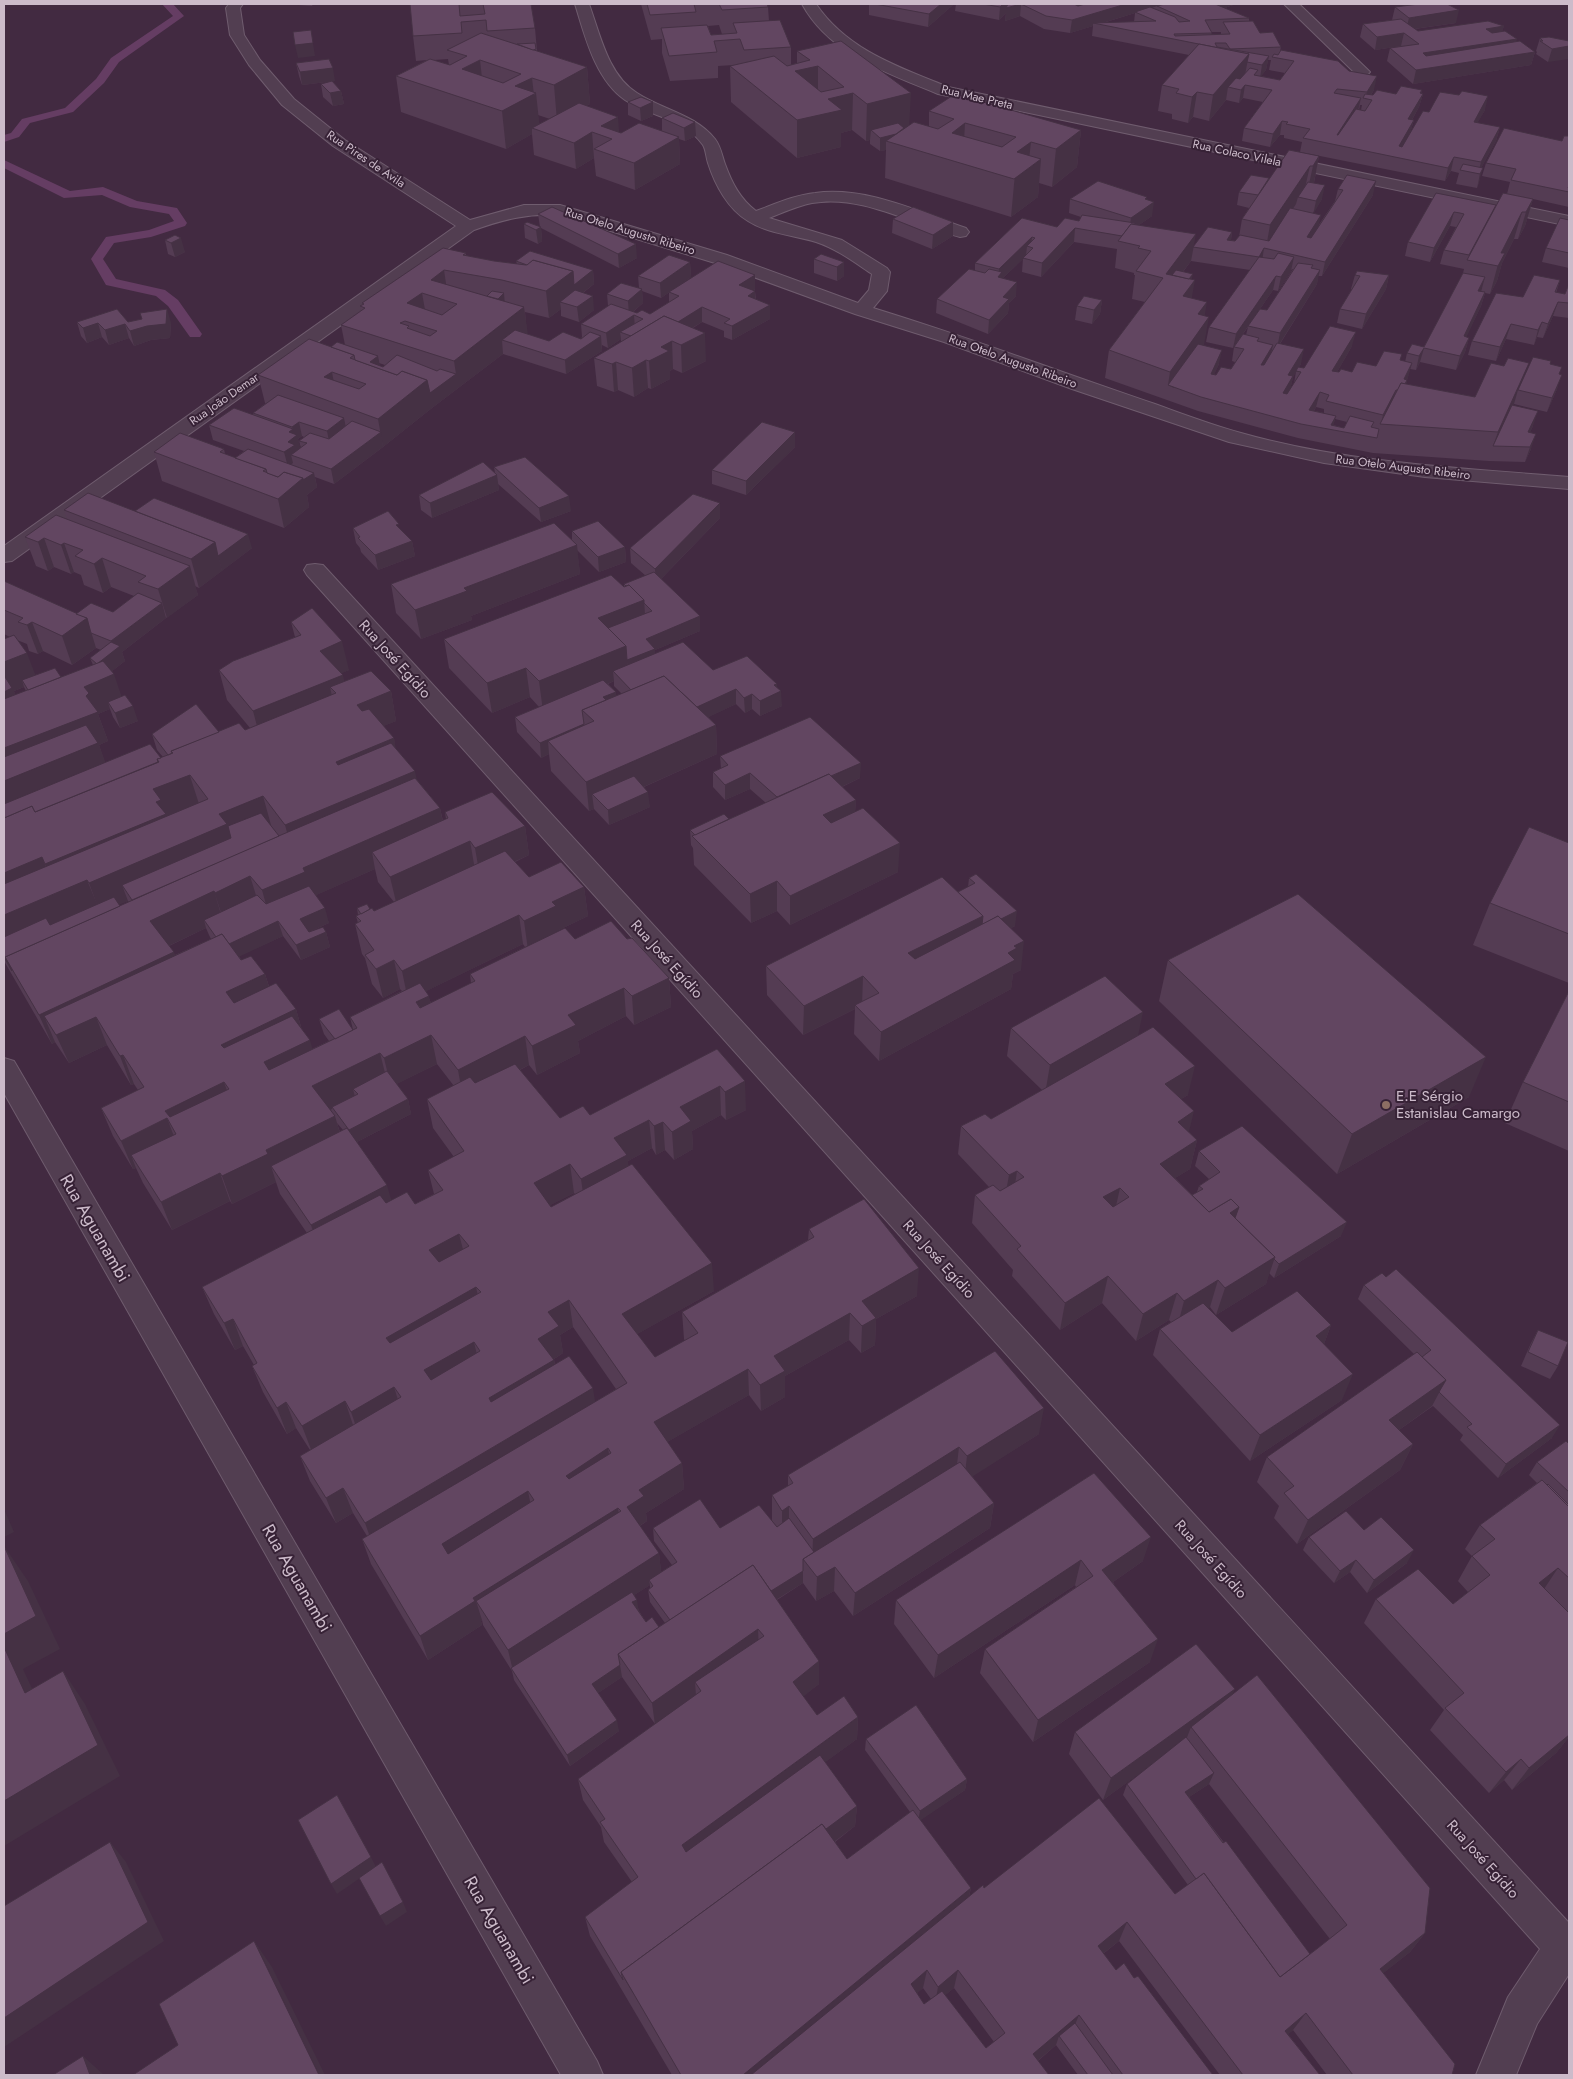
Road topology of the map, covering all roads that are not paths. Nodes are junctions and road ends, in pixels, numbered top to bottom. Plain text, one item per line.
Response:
1 (236, 4) edge
2 (582, 4) edge
3 (809, 4) edge
4 (1291, 4) edge
5 (1362, 72) edge
6 (1141, 132) joint
7 (754, 218) junction
8 (1569, 221) edge
9 (468, 226) junction
10 (960, 232) dead end
11 (860, 310) junction
12 (1569, 483) edge
13 (4, 556) edge
14 (315, 570) dead end
15 (9, 1088) edge
16 (1566, 1944) edge
17 (582, 2075) edge
18 (1496, 2075) edge

1 - 9 street, Rua Pires de Avila
2 - 7 street
3 - 6 street, Rua Mae Preta
4 - 5 street
6 - 8 street, Rua Colaco Vilela
7 - 10 street
7 - 11 street
9 - 11 street, Rua Otelo Augusto Ribeiro
9 - 13 street, Rua João Demar
11 - 12 street, Rua Otelo Augusto Ribeiro
14 - 16 street, Rua José Egídio
15 - 17 street, Rua Aguanambi
16 - 18 street

